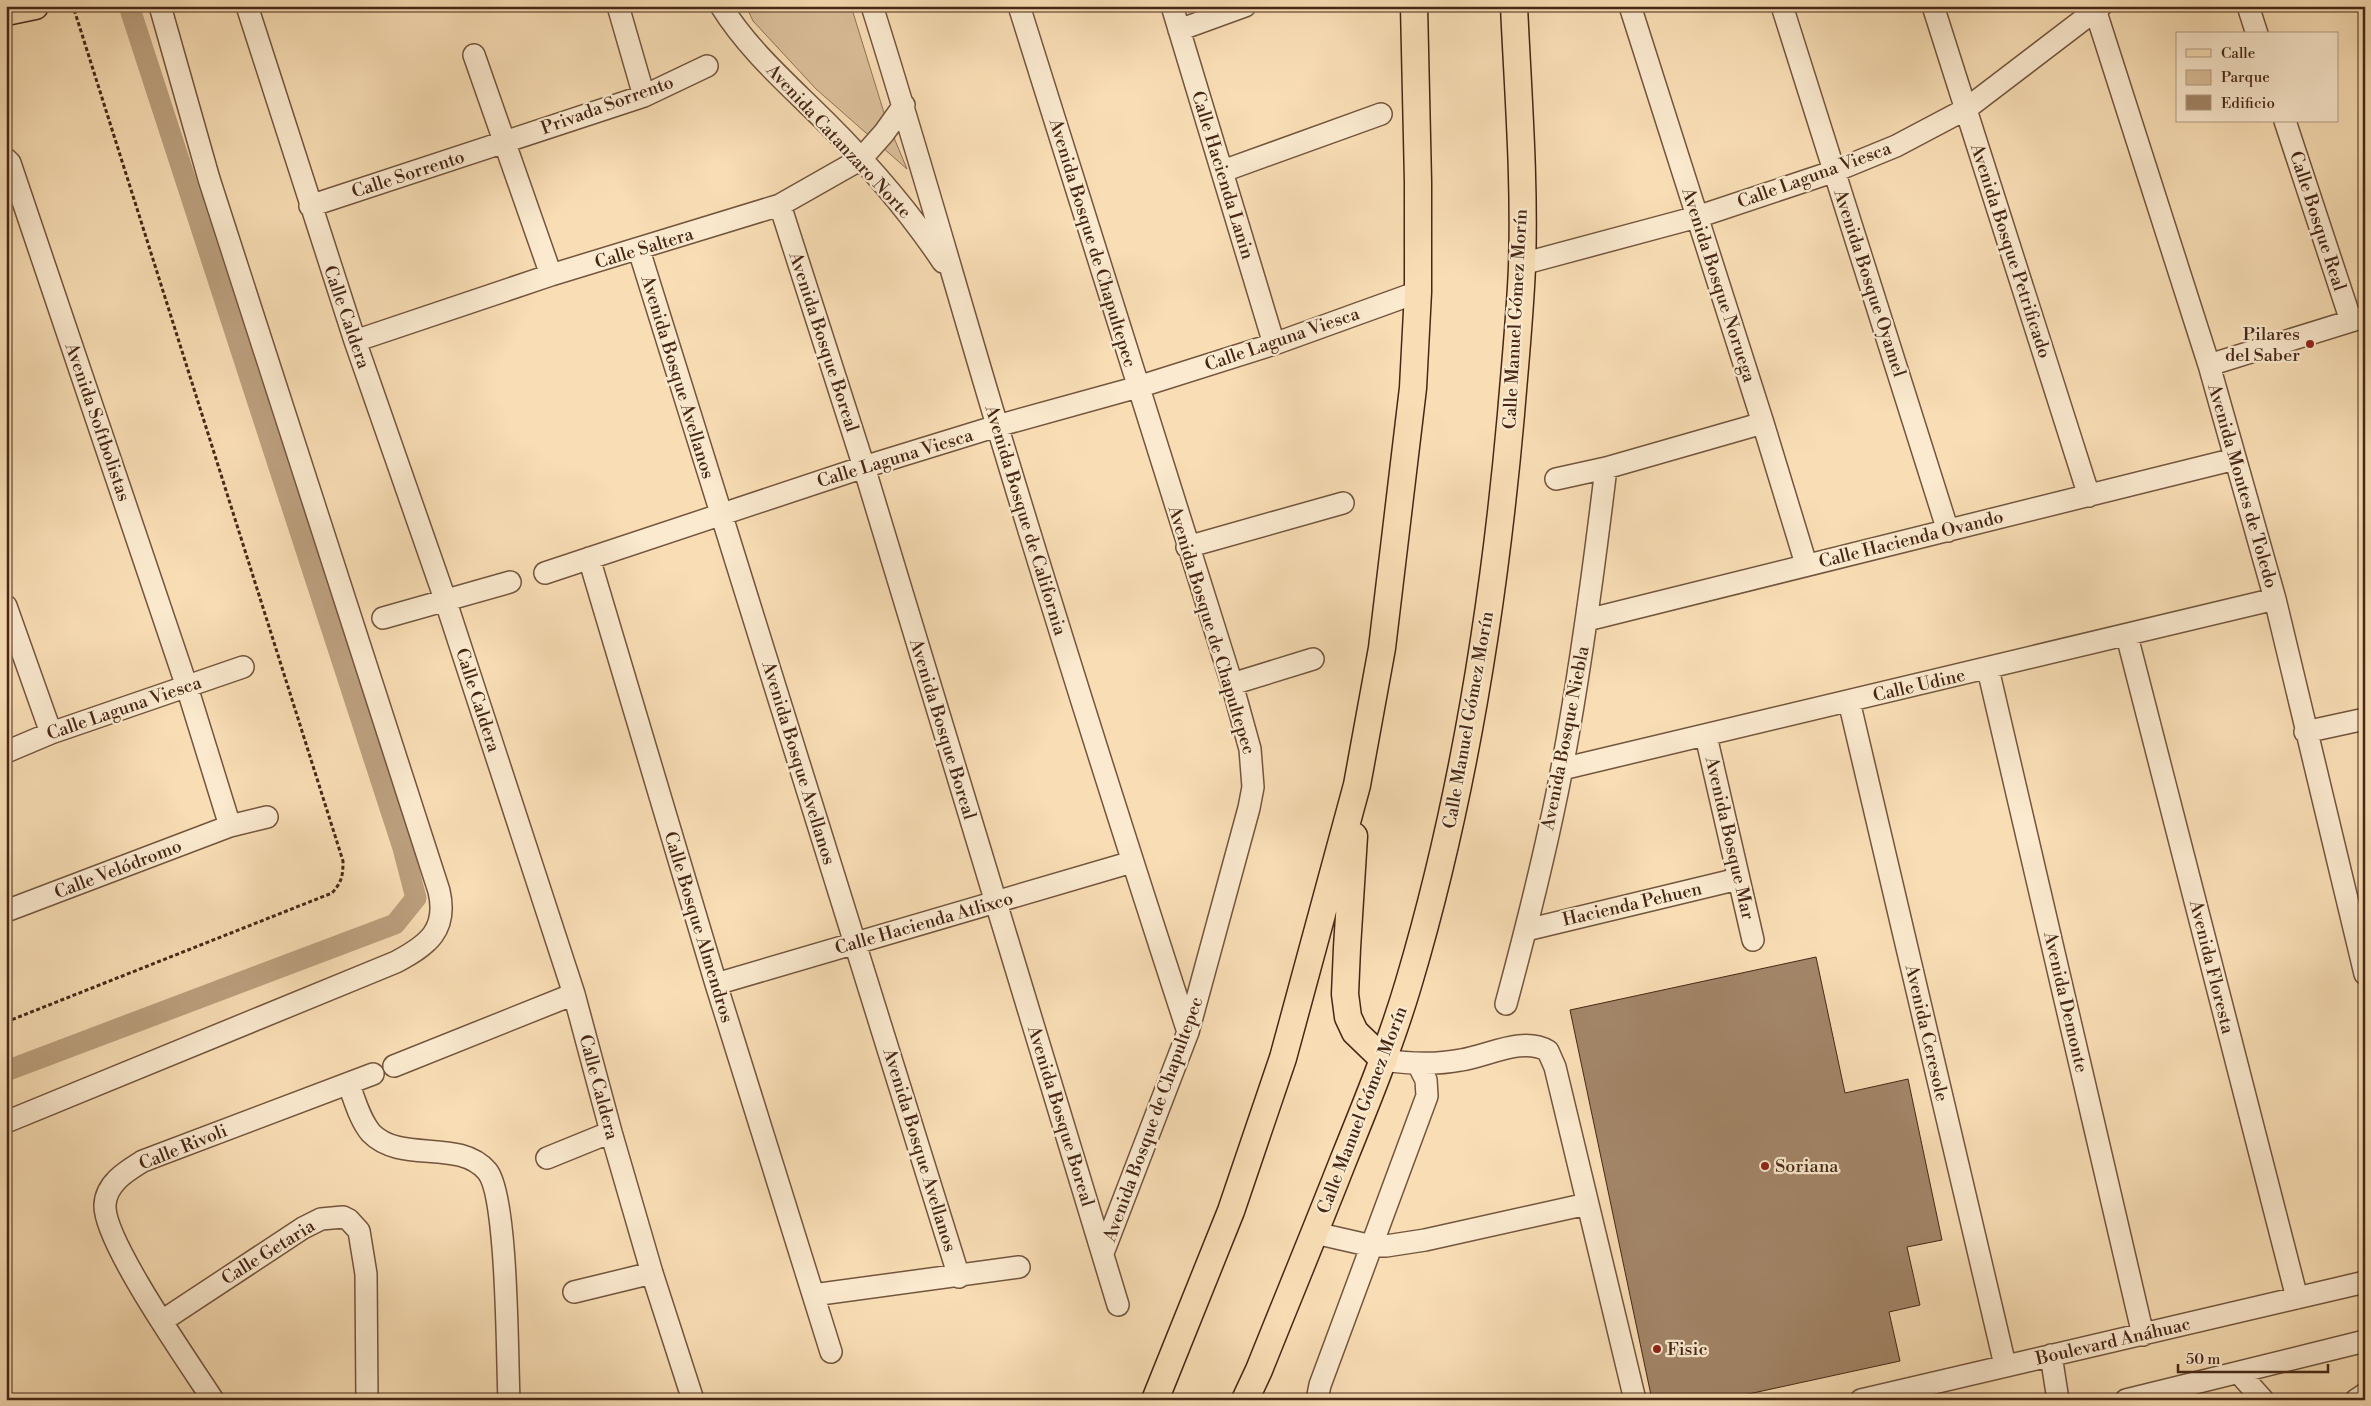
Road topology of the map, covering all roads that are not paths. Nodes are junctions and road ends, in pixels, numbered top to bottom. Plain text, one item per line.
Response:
1 (35, 6) edge
2 (160, 6) edge
3 (247, 6) edge
4 (618, 6) edge
5 (721, 6) edge
6 (872, 6) edge
7 (1019, 6) edge
8 (1172, 6) edge
9 (1245, 6) edge
10 (1414, 6) edge
11 (1514, 6) edge
12 (1630, 6) edge
13 (1782, 6) edge
14 (1933, 6) edge
15 (2248, 6) edge
16 (2097, 8) edge
17 (6, 12) edge
18 (1179, 30) junction
19 (2256, 32) edge
20 (474, 55) dead end
21 (707, 66) dead end
22 (644, 96) junction
23 (904, 105) junction
24 (1966, 109) junction
25 (1381, 114) dead end
26 (2285, 122) edge
27 (506, 141) junction
28 (6, 159) edge
29 (861, 159) junction
30 (1223, 172) junction
31 (1834, 172) junction
32 (780, 205) junction
33 (310, 206) junction
34 (1698, 217) junction
35 (639, 250) junction
36 (1522, 264) junction
37 (552, 275) junction
38 (954, 279) junction
39 (1418, 292) junction
40 (2358, 318) edge
41 (355, 341) junction
42 (1274, 344) junction
43 (2209, 365) junction
44 (1138, 387) junction
45 (1763, 423) junction
46 (997, 426) junction
47 (2235, 459) junction
48 (864, 467) junction
49 (1606, 468) junction
50 (1556, 478) dead end
51 (2089, 496) junction
52 (1343, 503) dead end
53 (721, 513) junction
54 (1948, 531) junction
55 (1187, 547) junction
56 (589, 558) junction
57 (1806, 564) junction
58 (545, 573) dead end
59 (510, 582) dead end
60 (445, 599) junction
61 (2275, 599) junction
62 (6, 606) edge
63 (383, 618) dead end
64 (1588, 620) junction
65 (2127, 636) junction
66 (1313, 659) dead end
67 (243, 667) dead end
68 (1988, 669) junction
69 (1232, 684) junction
70 (186, 687) junction
71 (1848, 701) junction
72 (2365, 719) edge
73 (2306, 732) junction
74 (51, 733) junction
75 (1706, 736) junction
76 (6, 752) edge
77 (1562, 769) junction
78 (1357, 785) junction
79 (267, 817) dead end
80 (230, 826) junction
81 (1132, 862) junction
82 (1738, 879) junction
83 (995, 902) junction
84 (6, 911) edge
85 (1526, 930) junction
86 (1753, 940) dead end
87 (856, 943) junction
88 (2365, 974) edge
89 (716, 984) junction
90 (574, 994) junction
91 (1506, 1004) dead end
92 (1188, 1032) junction
93 (1384, 1060) junction
94 (1418, 1064) junction
95 (394, 1066) dead end
96 (373, 1074) dead end
97 (349, 1085) junction
98 (6, 1122) edge
99 (611, 1132) junction
100 (547, 1158) dead end
101 (1587, 1204) junction
102 (1314, 1233) junction
103 (1372, 1246) junction
104 (1103, 1253) junction
105 (1019, 1267) dead end
106 (652, 1273) junction
107 (959, 1277) junction
108 (2365, 1282) edge
109 (574, 1292) dead end
110 (813, 1295) junction
111 (2297, 1298) junction
112 (1118, 1305) dead end
113 (162, 1320) junction
114 (2143, 1335) junction
115 (2365, 1341) edge
116 (831, 1352) dead end
117 (2051, 1355) junction
118 (2005, 1365) junction
119 (1259, 1370) junction
120 (2239, 1373) junction
121 (2365, 1394) edge
122 (213, 1400) edge
123 (367, 1400) edge
124 (509, 1400) edge
125 (692, 1400) edge
126 (1155, 1400) edge
127 (1245, 1400) edge
128 (1258, 1400) edge
129 (1317, 1400) edge
130 (1635, 1400) edge
131 (1862, 1400) edge
132 (2058, 1400) edge
133 (2126, 1400) edge
134 (2263, 1400) edge
135 (2356, 1400) edge

1 - 17 main road
2 - 98 street
3 - 33 street, Calle Caldera
4 - 22 street
5 - 29 street, Avenida Catanzaro Norte
6 - 23 street, Avenida Bosque de California
7 - 44 street, Avenida Bosque de Chapultepec
8 - 18 street, Calle Hacienda Lanin
9 - 18 street
10 - 39 main road
11 - 36 main road, Calle Manuel Gómez Morín
12 - 34 street, Avenida Bosque Noruega
13 - 31 street, Avenida Bosque Oyamel
14 - 24 street, Avenida Bosque Petrificado
15 - 19 street
16 - 24 street, Calle Laguna Viesca
16 - 43 street, Avenida Montes de Toledo
18 - 30 street, Calle Hacienda Lanin
20 - 27 street
21 - 22 street, Privada Sorrento
22 - 27 street, Privada Sorrento
23 - 29 street, Calle Saltera
23 - 38 street, Avenida Bosque de California
24 - 31 street, Calle Laguna Viesca
24 - 51 street, Avenida Bosque Petrificado
25 - 30 street
26 - 40 street, Calle Bosque Real
27 - 33 street, Calle Sorrento
27 - 37 street
28 - 70 street, Avenida Softbolistas
29 - 32 street, Calle Saltera
29 - 38 street, Avenida Catanzaro Norte
30 - 42 street, Calle Hacienda Lanin
31 - 34 street, Calle Laguna Viesca
31 - 54 street, Avenida Bosque Oyamel
32 - 35 street, Calle Saltera
32 - 48 street, Avenida Bosque Boreal
33 - 41 street, Calle Caldera
34 - 36 street, Calle Laguna Viesca
34 - 45 street, Avenida Bosque Noruega
35 - 37 street, Calle Saltera
35 - 53 street, Avenida Bosque Avellanos
36 - 93 main road, Calle Manuel Gómez Morín
37 - 41 street, Calle Saltera
38 - 46 street, Avenida Bosque de California
39 - 42 street, Calle Laguna Viesca
39 - 78 main road
40 - 43 street
41 - 60 street, Calle Caldera
42 - 44 street, Calle Laguna Viesca
43 - 47 street, Avenida Montes de Toledo
44 - 46 street, Calle Laguna Viesca
44 - 55 street, Avenida Bosque de Chapultepec
45 - 49 street
45 - 57 street, Avenida Bosque Noruega
46 - 48 street, Calle Laguna Viesca
46 - 81 street, Avenida Bosque de California
47 - 51 street, Calle Hacienda Ovando
47 - 61 street, Avenida Montes de Toledo
48 - 53 street, Calle Laguna Viesca
48 - 83 street, Avenida Bosque Boreal
49 - 50 street
49 - 64 street, Avenida Bosque Niebla
51 - 54 street, Calle Hacienda Ovando
52 - 55 street
53 - 56 street, Calle Laguna Viesca
53 - 87 street, Avenida Bosque Avellanos
54 - 57 street, Calle Hacienda Ovando
55 - 69 street, Avenida Bosque de Chapultepec
56 - 58 street, Calle Laguna Viesca
56 - 89 street, Calle Bosque Almendros
57 - 64 street, Calle Hacienda Ovando
59 - 60 street
60 - 63 street
60 - 90 street, Calle Caldera
61 - 65 street, Calle Udine
61 - 73 street, Avenida Montes de Toledo
62 - 74 street
64 - 77 street, Avenida Bosque Niebla
65 - 68 street, Calle Udine
65 - 111 street, Avenida Floresta
66 - 69 street
67 - 70 street, Calle Laguna Viesca
68 - 71 street, Calle Udine
68 - 114 street, Avenida Demonte
69 - 92 street, Avenida Bosque de Chapultepec
70 - 74 street, Calle Laguna Viesca
70 - 80 street
71 - 75 street, Calle Udine
71 - 118 street, Avenida Ceresole
72 - 73 street
73 - 88 street, Avenida Montes de Toledo
74 - 76 street, Calle Laguna Viesca
75 - 77 street, Calle Udine
75 - 82 street, Avenida Bosque Mar
77 - 85 street, Avenida Bosque Niebla
78 - 93 main road
78 - 126 main road
79 - 80 street, Calle Velódromo
80 - 84 street, Calle Velódromo
81 - 83 street, Calle Hacienda Atlixco
81 - 92 street, Avenida Bosque de California
82 - 85 street, Hacienda Pehuen
82 - 86 street, Avenida Bosque Mar
83 - 87 street, Calle Hacienda Atlixco
83 - 104 street, Avenida Bosque Boreal
85 - 91 street, Avenida Bosque Niebla
87 - 89 street, Calle Hacienda Atlixco
87 - 107 street, Avenida Bosque Avellanos
89 - 110 street, Calle Bosque Almendros
90 - 95 street
90 - 99 street, Calle Caldera
92 - 104 street, Avenida Bosque de Chapultepec
93 - 94 street
93 - 102 main road, Calle Manuel Gómez Morín
94 - 101 street
94 - 103 street
96 - 97 street, Calle Rivoli
97 - 113 street, Calle Rivoli
97 - 124 street
99 - 100 street
99 - 106 street, Calle Caldera
101 - 103 street
101 - 130 street
102 - 103 street
102 - 119 main road, Calle Manuel Gómez Morín
103 - 129 street
104 - 112 street, Avenida Bosque Boreal
105 - 107 street
106 - 109 street
106 - 125 street, Calle Caldera
107 - 110 street
108 - 111 street, Boulevard Anáhuac
110 - 116 street, Calle Bosque Almendros
111 - 114 street, Boulevard Anáhuac
113 - 122 street, Calle Rivoli
113 - 123 street, Calle Getaria
114 - 117 street, Boulevard Anáhuac
115 - 120 street
117 - 118 street, Boulevard Anáhuac
117 - 132 street
118 - 131 street, Boulevard Anáhuac
119 - 127 main road, Calle Manuel Gómez Morín
119 - 128 main road
120 - 133 street
120 - 134 street
121 - 135 street

